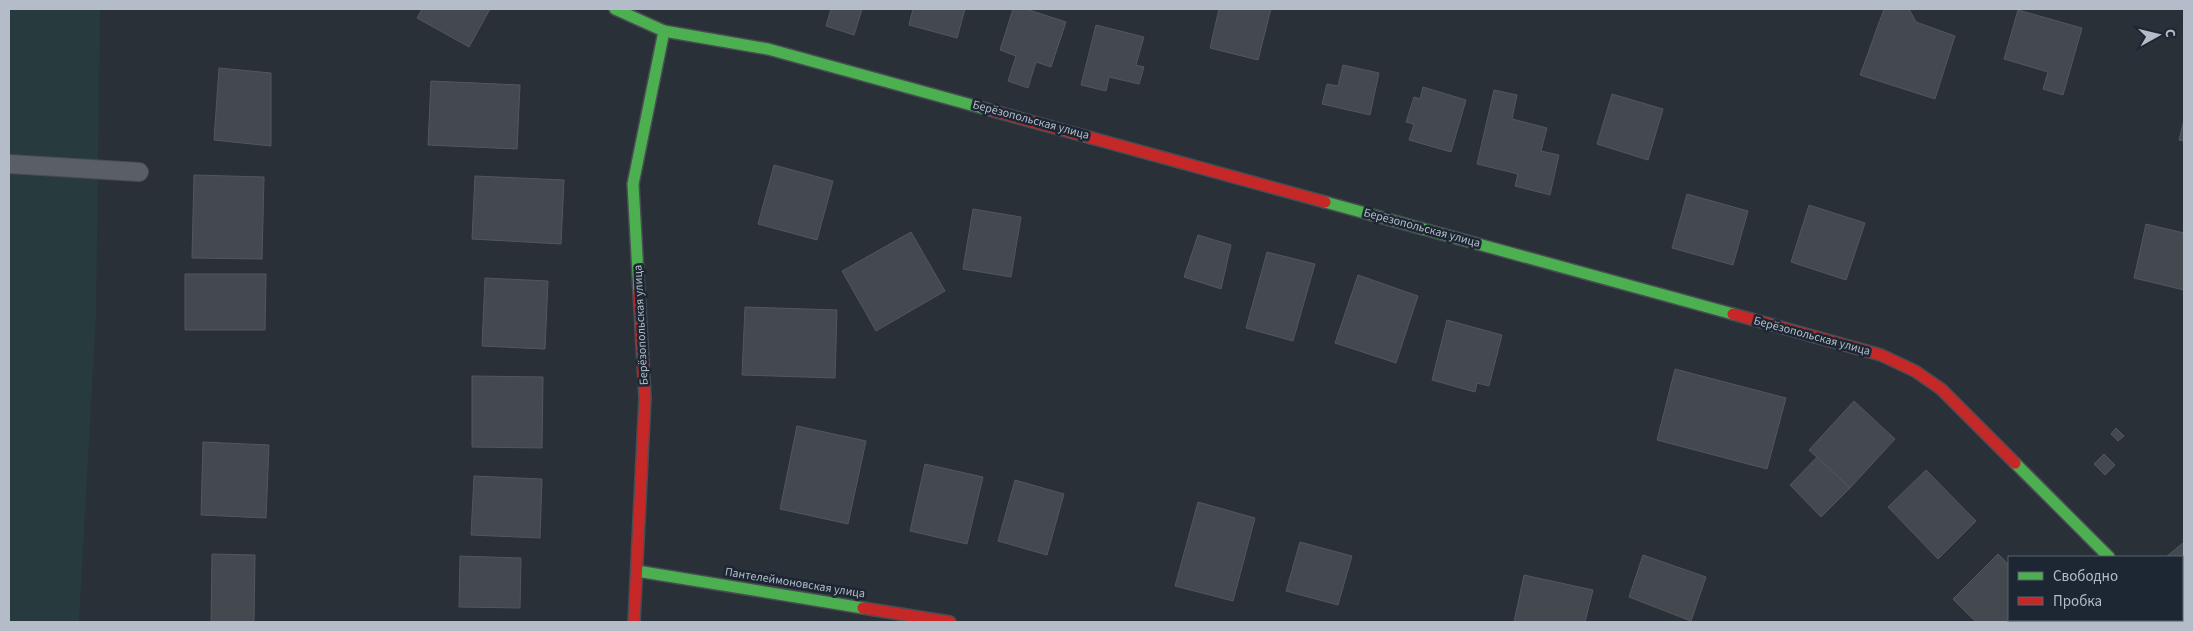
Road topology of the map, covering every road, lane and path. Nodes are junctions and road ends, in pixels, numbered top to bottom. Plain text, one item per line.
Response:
1 (615, 9) edge
2 (664, 31) junction
3 (9, 164) edge
4 (139, 172) dead end
5 (2108, 556) edge
6 (637, 571) junction
7 (634, 622) edge
8 (950, 622) edge

1 - 2 street, Берёзопольская улица
2 - 5 street, Берёзопольская улица
2 - 6 street, Берёзопольская улица
3 - 4 lane
6 - 7 street, Берёзопольская улица
6 - 8 street, Пантелеймоновская улица

